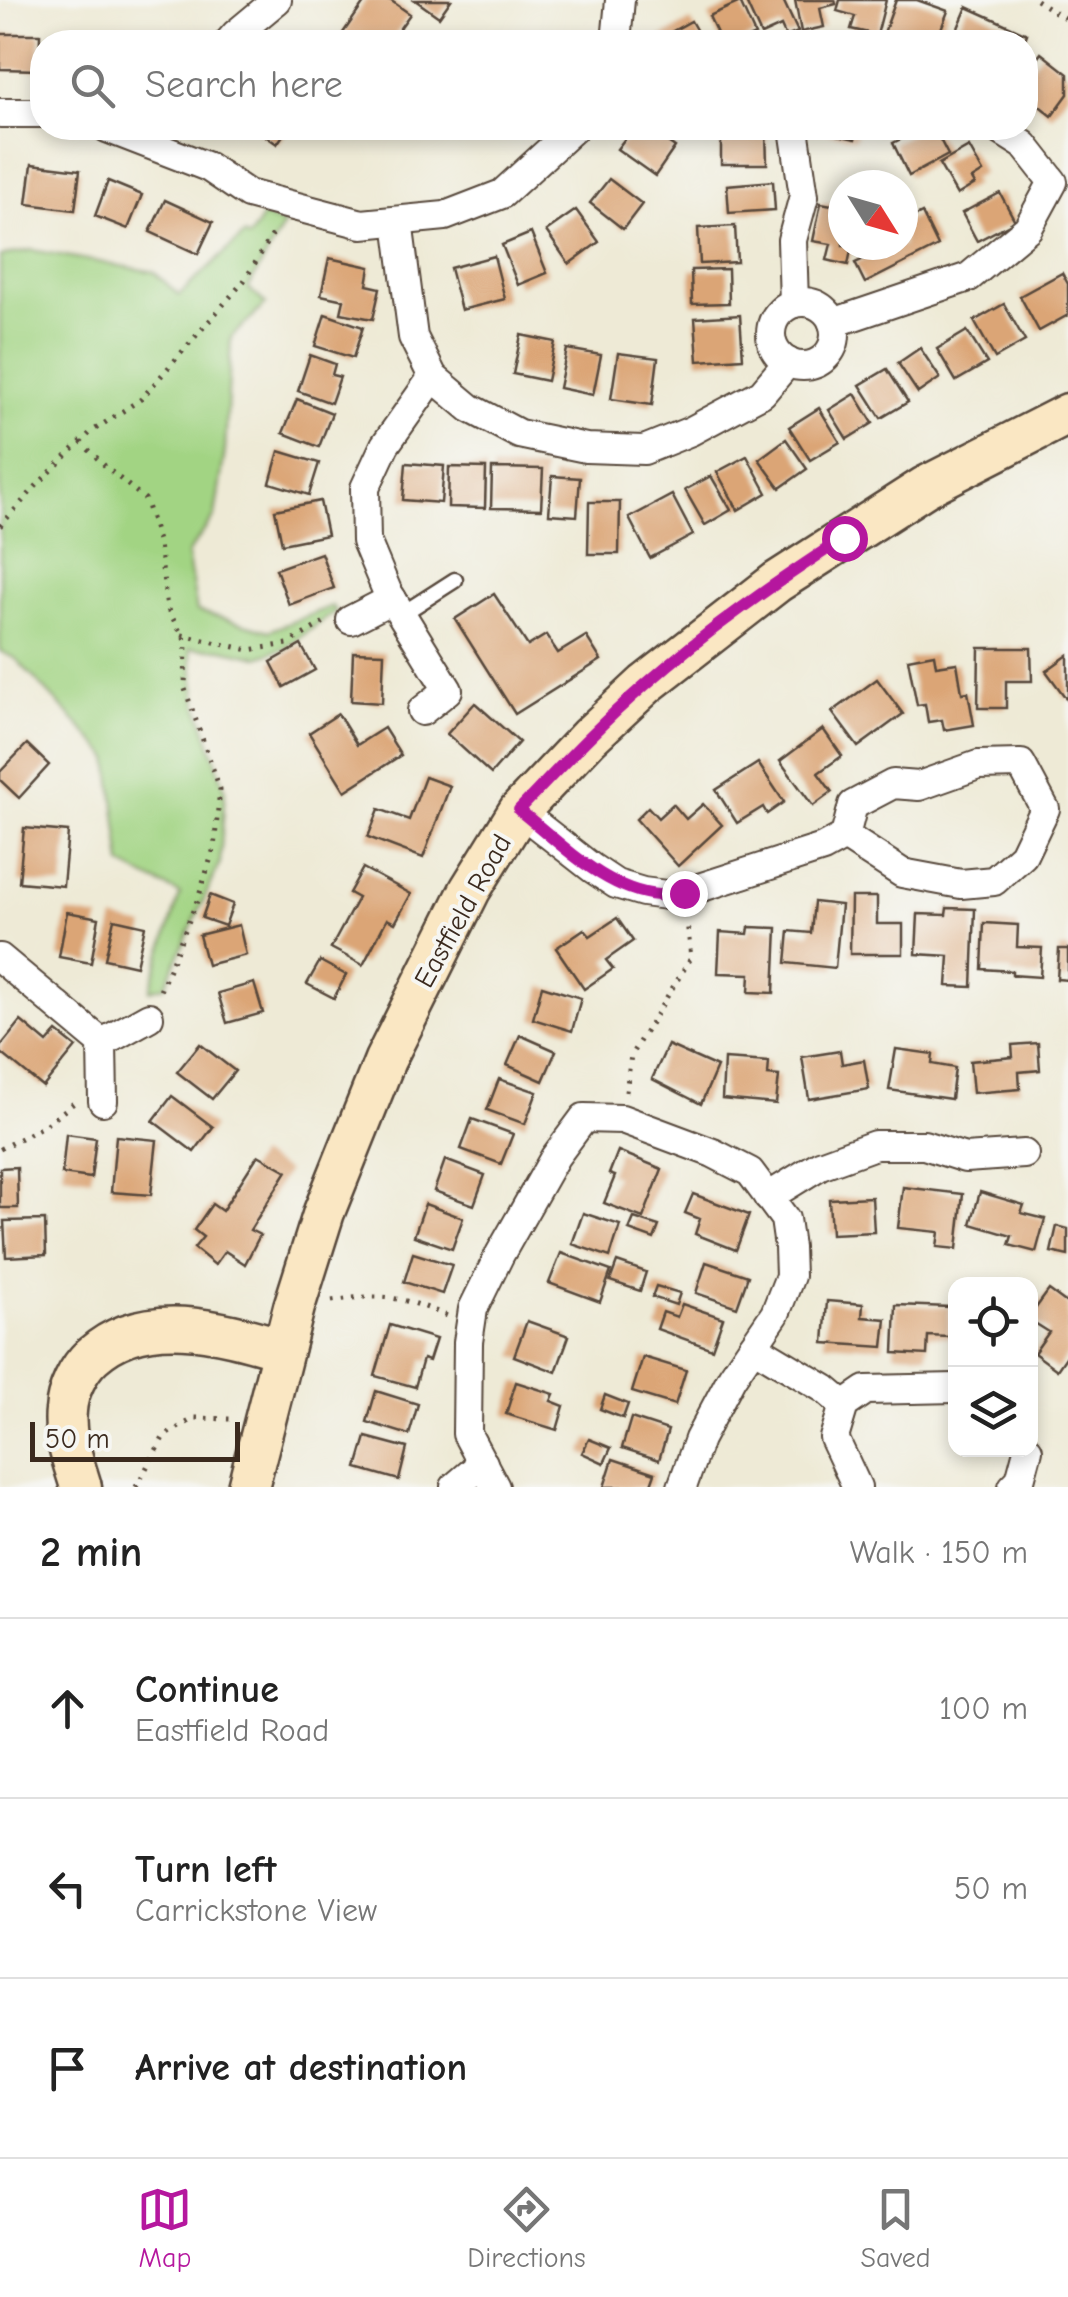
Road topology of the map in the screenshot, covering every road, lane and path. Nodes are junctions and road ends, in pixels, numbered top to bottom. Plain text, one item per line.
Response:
1 (277, 0) edge
2 (620, 0) edge
3 (1036, 0) edge
4 (1068, 20) edge
5 (243, 30) edge
6 (617, 30) edge
7 (30, 113) edge
8 (0, 114) edge
9 (169, 140) edge
10 (561, 140) edge
11 (796, 140) edge
12 (1016, 140) edge
13 (290, 205) junction
14 (398, 220) junction
15 (794, 303) junction
16 (833, 323) junction
17 (788, 362) junction
18 (433, 377) junction
19 (1068, 414) edge
20 (81, 442) junction
21 (0, 526) edge
22 (455, 580) dead end
23 (397, 606) junction
24 (352, 620) joint
25 (182, 635) junction
26 (422, 711) dead end
27 (519, 810) junction
28 (845, 836) junction
29 (684, 893) junction
30 (0, 958) edge
31 (150, 1017) joint
32 (102, 1042) junction
33 (103, 1090) joint
34 (622, 1119) junction
35 (0, 1149) edge
36 (1024, 1154) dead end
37 (768, 1197) junction
38 (294, 1308) junction
39 (471, 1326) junction
40 (753, 1346) junction
41 (283, 1349) junction
42 (948, 1388) edge
43 (844, 1405) junction
44 (263, 1424) junction
45 (1026, 1457) edge
46 (489, 1475) edge
47 (80, 1487) edge
48 (136, 1487) edge
49 (248, 1487) edge
50 (455, 1487) edge
51 (682, 1487) edge
52 (856, 1487) edge
53 (1013, 1487) edge

1 - 5 street
2 - 6 street
3 - 4 path
7 - 8 street
9 - 13 street
10 - 14 street
11 - 15 street
12 - 16 street
13 - 14 street
13 - 20 path
14 - 18 street
15 - 16 street
15 - 17 street
16 - 17 street
17 - 18 street
18 - 23 street
19 - 27 street, Eastfield Road
20 - 21 path
20 - 25 path
22 - 23 lane
23 - 24 street
23 - 26 street
24 - 25 path
25 - 31 path
27 - 29 street
27 - 38 street, Eastfield Road
28 - 28 street
28 - 29 street
29 - 34 path
30 - 32 street
31 - 32 street
32 - 33 street
33 - 35 path
34 - 37 street
34 - 39 street
36 - 37 street
37 - 40 street
38 - 39 path
38 - 41 street, Eastfield Road
39 - 46 street
40 - 43 street
40 - 51 street
41 - 44 street, Eastfield Road
41 - 47 street
42 - 43 street
43 - 52 street
44 - 48 path
44 - 49 street, Eastfield Road
45 - 53 street
46 - 50 street

